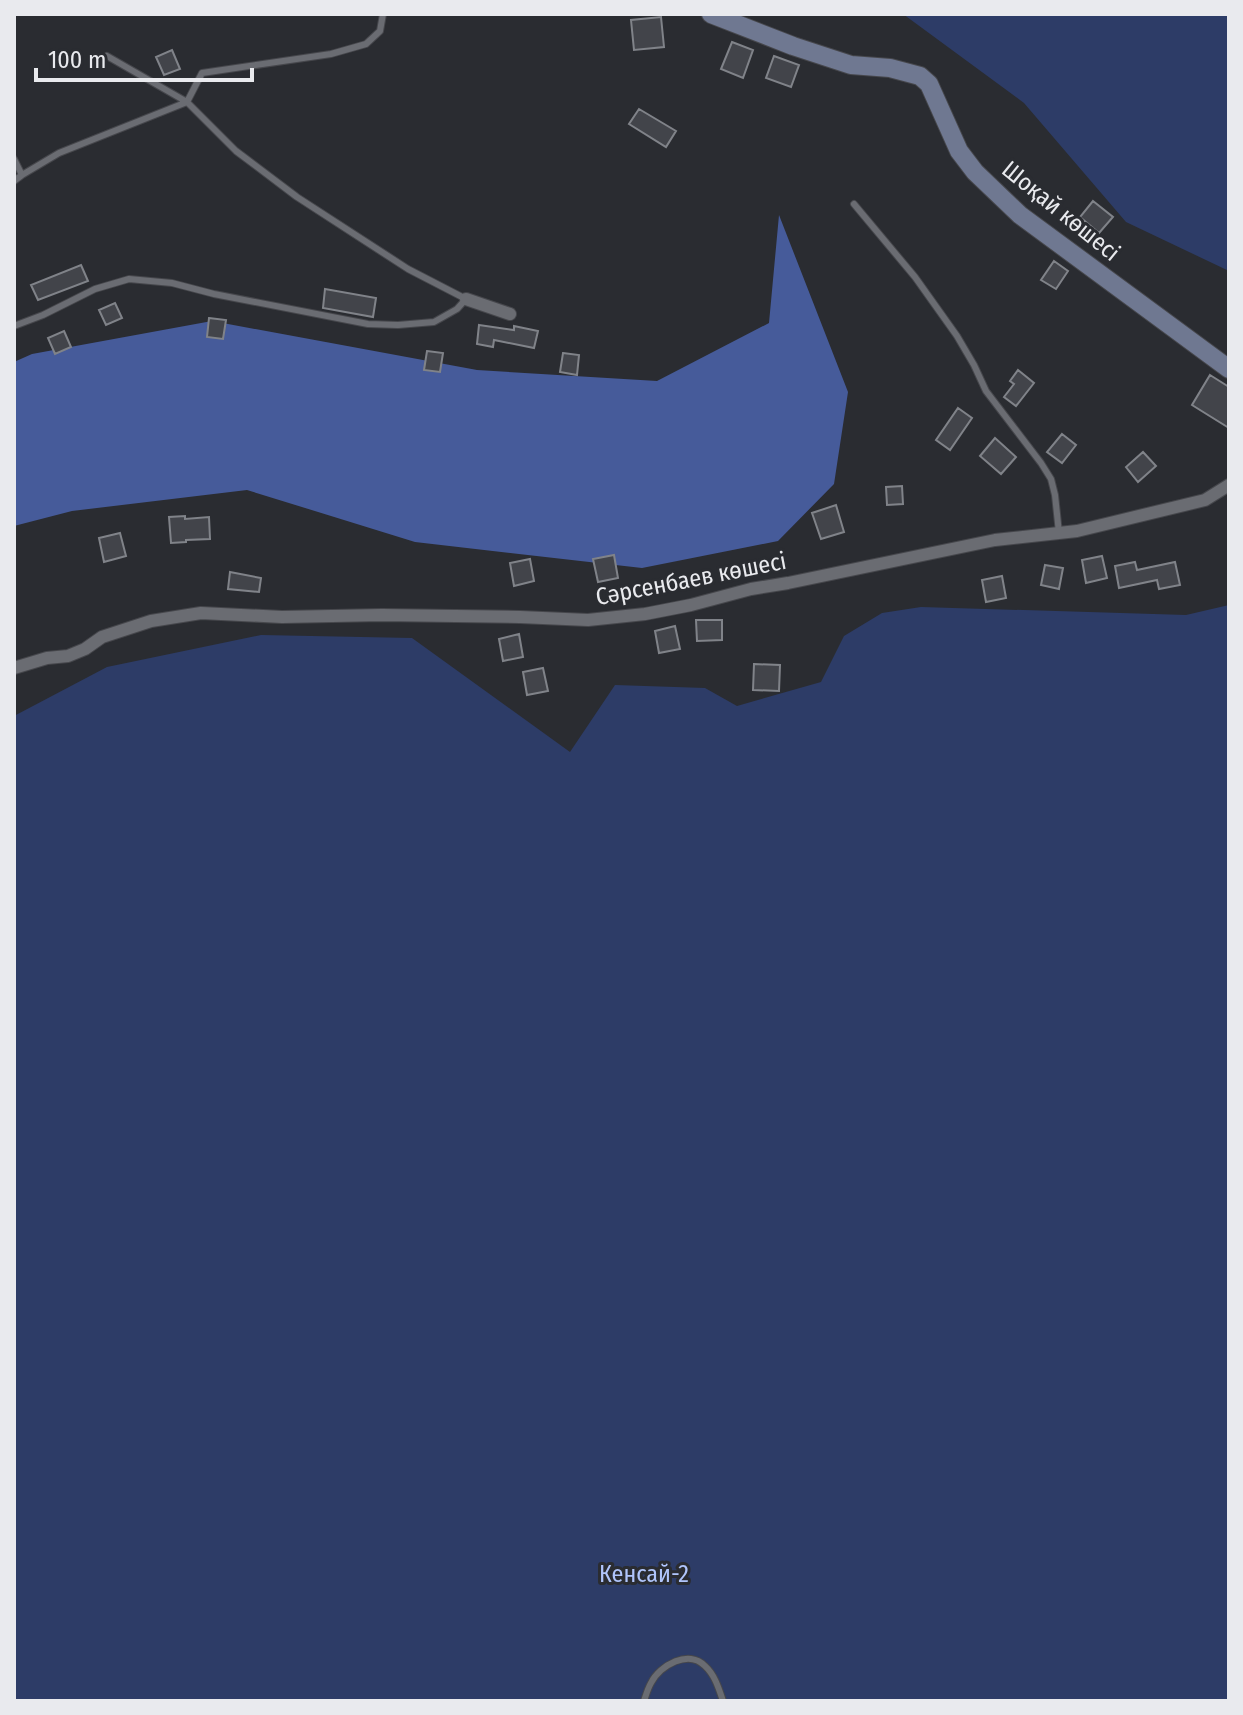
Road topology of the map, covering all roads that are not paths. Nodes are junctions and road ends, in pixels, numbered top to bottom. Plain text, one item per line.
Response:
1 (383, 14) edge
2 (711, 14) edge
3 (107, 56) dead end
4 (187, 102) junction
5 (14, 159) edge
6 (22, 175) junction
7 (14, 181) edge
8 (854, 204) dead end
9 (466, 299) junction
10 (510, 314) dead end
11 (14, 326) edge
12 (1229, 369) edge
13 (1229, 485) edge
14 (1059, 533) junction
15 (14, 668) edge
16 (644, 1701) edge
17 (723, 1701) edge

1 - 4 lane
2 - 12 street, Шоқай көшесі
3 - 4 lane
4 - 6 lane
4 - 9 lane
5 - 6 lane
6 - 7 lane
8 - 14 lane
9 - 10 street
9 - 11 lane
13 - 14 street, Сәрсенбаев көшесі
14 - 15 street, Сәрсенбаев көшесі
16 - 17 lane

